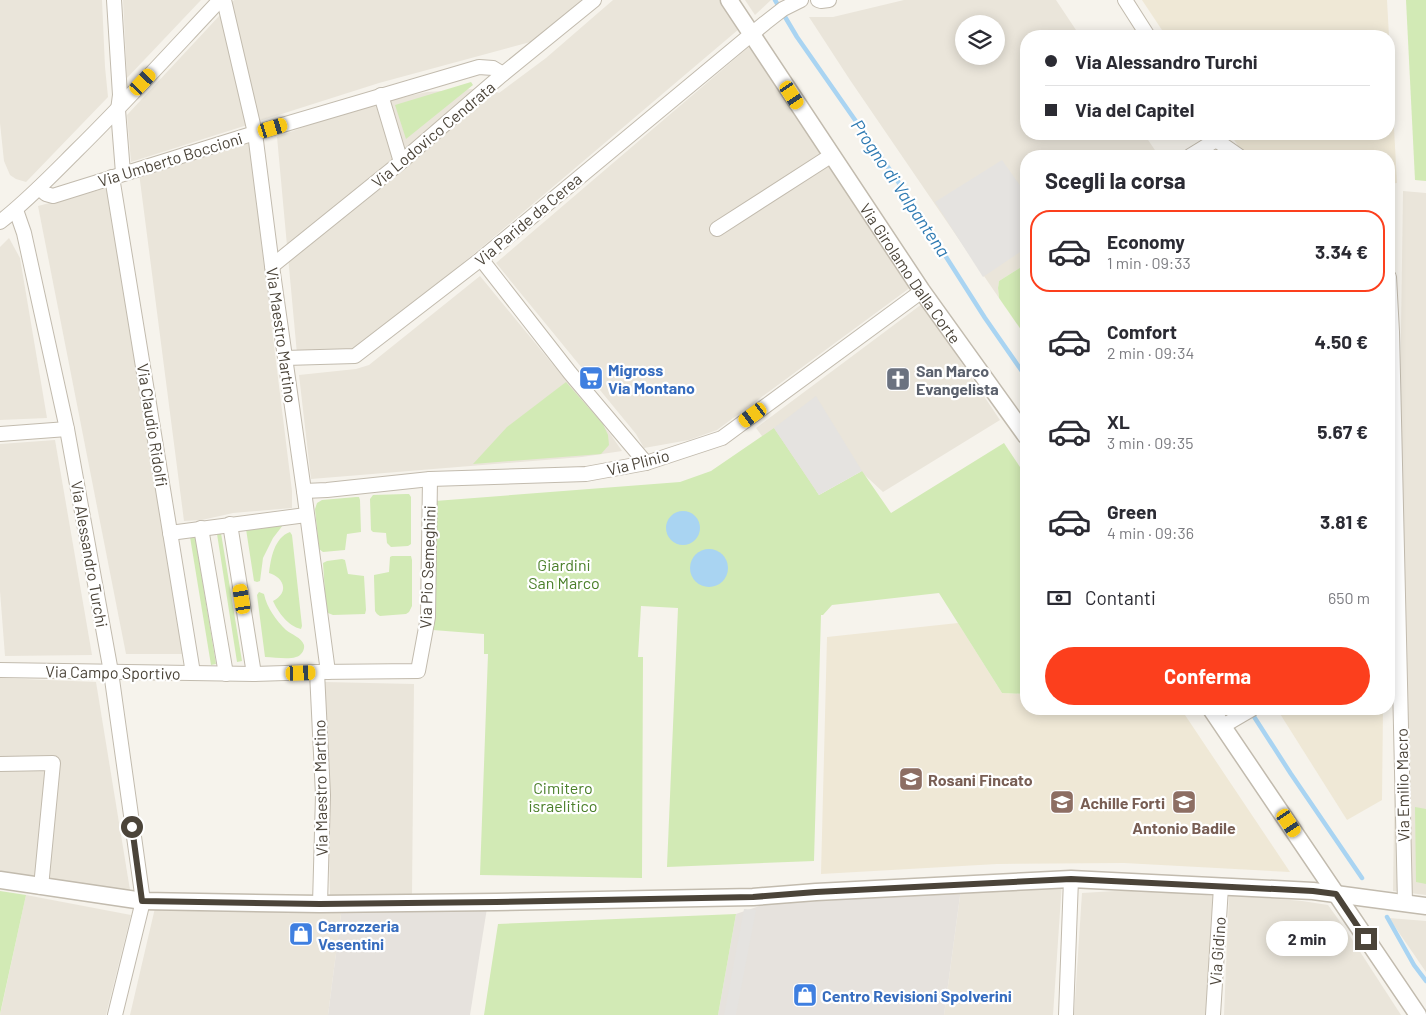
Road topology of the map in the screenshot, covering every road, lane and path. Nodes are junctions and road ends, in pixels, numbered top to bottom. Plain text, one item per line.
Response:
1 (114, 0) edge
2 (220, 0) edge
3 (224, 0) edge
4 (594, 0) edge
5 (730, 0) edge
6 (801, 0) edge
7 (818, 0) edge
8 (829, 0) edge
9 (1125, 0) edge
10 (1144, 30) edge
11 (752, 34) junction
12 (504, 74) junction
13 (381, 95) junction
14 (118, 110) junction
15 (255, 133) junction
16 (1209, 140) edge
17 (1217, 140) edge
18 (1197, 150) edge
19 (1231, 150) edge
20 (832, 155) junction
21 (401, 162) junction
22 (118, 175) junction
23 (39, 188) junction
24 (16, 210) junction
25 (0, 222) edge
26 (718, 229) dead end
27 (481, 258) junction
28 (272, 266) junction
29 (922, 291) junction
30 (285, 358) junction
31 (1020, 428) edge
32 (68, 429) junction
33 (0, 434) edge
34 (646, 463) junction
35 (1395, 464) edge
36 (430, 480) junction
37 (304, 491) junction
38 (306, 515) junction
39 (230, 524) junction
40 (201, 528) junction
41 (170, 533) junction
42 (0, 670) edge
43 (111, 672) junction
44 (322, 672) junction
45 (193, 673) junction
46 (226, 674) junction
47 (254, 674) junction
48 (1215, 715) edge
49 (1242, 715) edge
50 (1223, 726) junction
51 (0, 764) edge
52 (1071, 879) junction
53 (0, 880) edge
54 (41, 887) junction
55 (1222, 887) junction
56 (1336, 894) junction
57 (142, 901) junction
58 (1405, 903) junction
59 (320, 904) junction
60 (1426, 906) edge
61 (115, 1015) edge
62 (1066, 1015) edge
63 (1213, 1015) edge
64 (1418, 1015) edge

1 - 14 street, Via Claudio Ridolfi
2 - 14 street
3 - 15 street, Via Maestro Martino
4 - 12 street, Via Lodovico Cendrata
5 - 11 street, Via Girolamo Dalla Corte
6 - 11 street, Via Paride da Cerea
7 - 8 street
9 - 10 street
11 - 20 street, Via Girolamo Dalla Corte
11 - 27 street, Via Paride da Cerea
12 - 13 street, Via Umberto Boccioni
12 - 21 street, Via Lodovico Cendrata
13 - 15 street, Via Umberto Boccioni
13 - 21 street
14 - 22 street, Via Claudio Ridolfi
14 - 23 street
15 - 22 street, Via Umberto Boccioni
15 - 28 street, Via Maestro Martino
16 - 18 street
17 - 19 street
20 - 26 street
20 - 29 street, Via Girolamo Dalla Corte
21 - 28 street, Via Lodovico Cendrata
22 - 23 street, Via Umberto Boccioni
22 - 41 street, Via Claudio Ridolfi
23 - 24 street
24 - 25 street
24 - 32 street, Via Alessandro Turchi
27 - 30 street, Via Paride da Cerea
27 - 34 street
28 - 30 street, Via Maestro Martino
29 - 31 street, Via Girolamo Dalla Corte
29 - 34 street, Via Plinio
30 - 37 street, Via Maestro Martino
32 - 33 street
32 - 43 street, Via Alessandro Turchi
34 - 36 street, Via Plinio
35 - 58 street, Via Emilio Macro
36 - 37 street, Via Plinio
36 - 44 street, Via Pio Semeghini
37 - 38 street, Via Maestro Martino
38 - 39 street
38 - 44 street, Via Maestro Martino
39 - 40 street
39 - 47 street
40 - 41 street
40 - 46 street
41 - 45 street, Via Claudio Ridolfi
42 - 43 street, Via Campo Sportivo
43 - 45 street, Via Campo Sportivo
43 - 57 street, Via Alessandro Turchi
44 - 47 street, Via Pio Semeghini
44 - 59 street, Via Maestro Martino
45 - 46 street, Via Campo Sportivo
46 - 47 street, Via Campo Sportivo
48 - 50 street
49 - 50 street
50 - 56 street
51 - 54 street
52 - 55 street
52 - 59 street
52 - 62 street
53 - 54 street
54 - 57 street
55 - 56 street
55 - 63 street, Via Gidino
56 - 58 street
56 - 64 street
57 - 59 street
57 - 61 street
58 - 60 street

